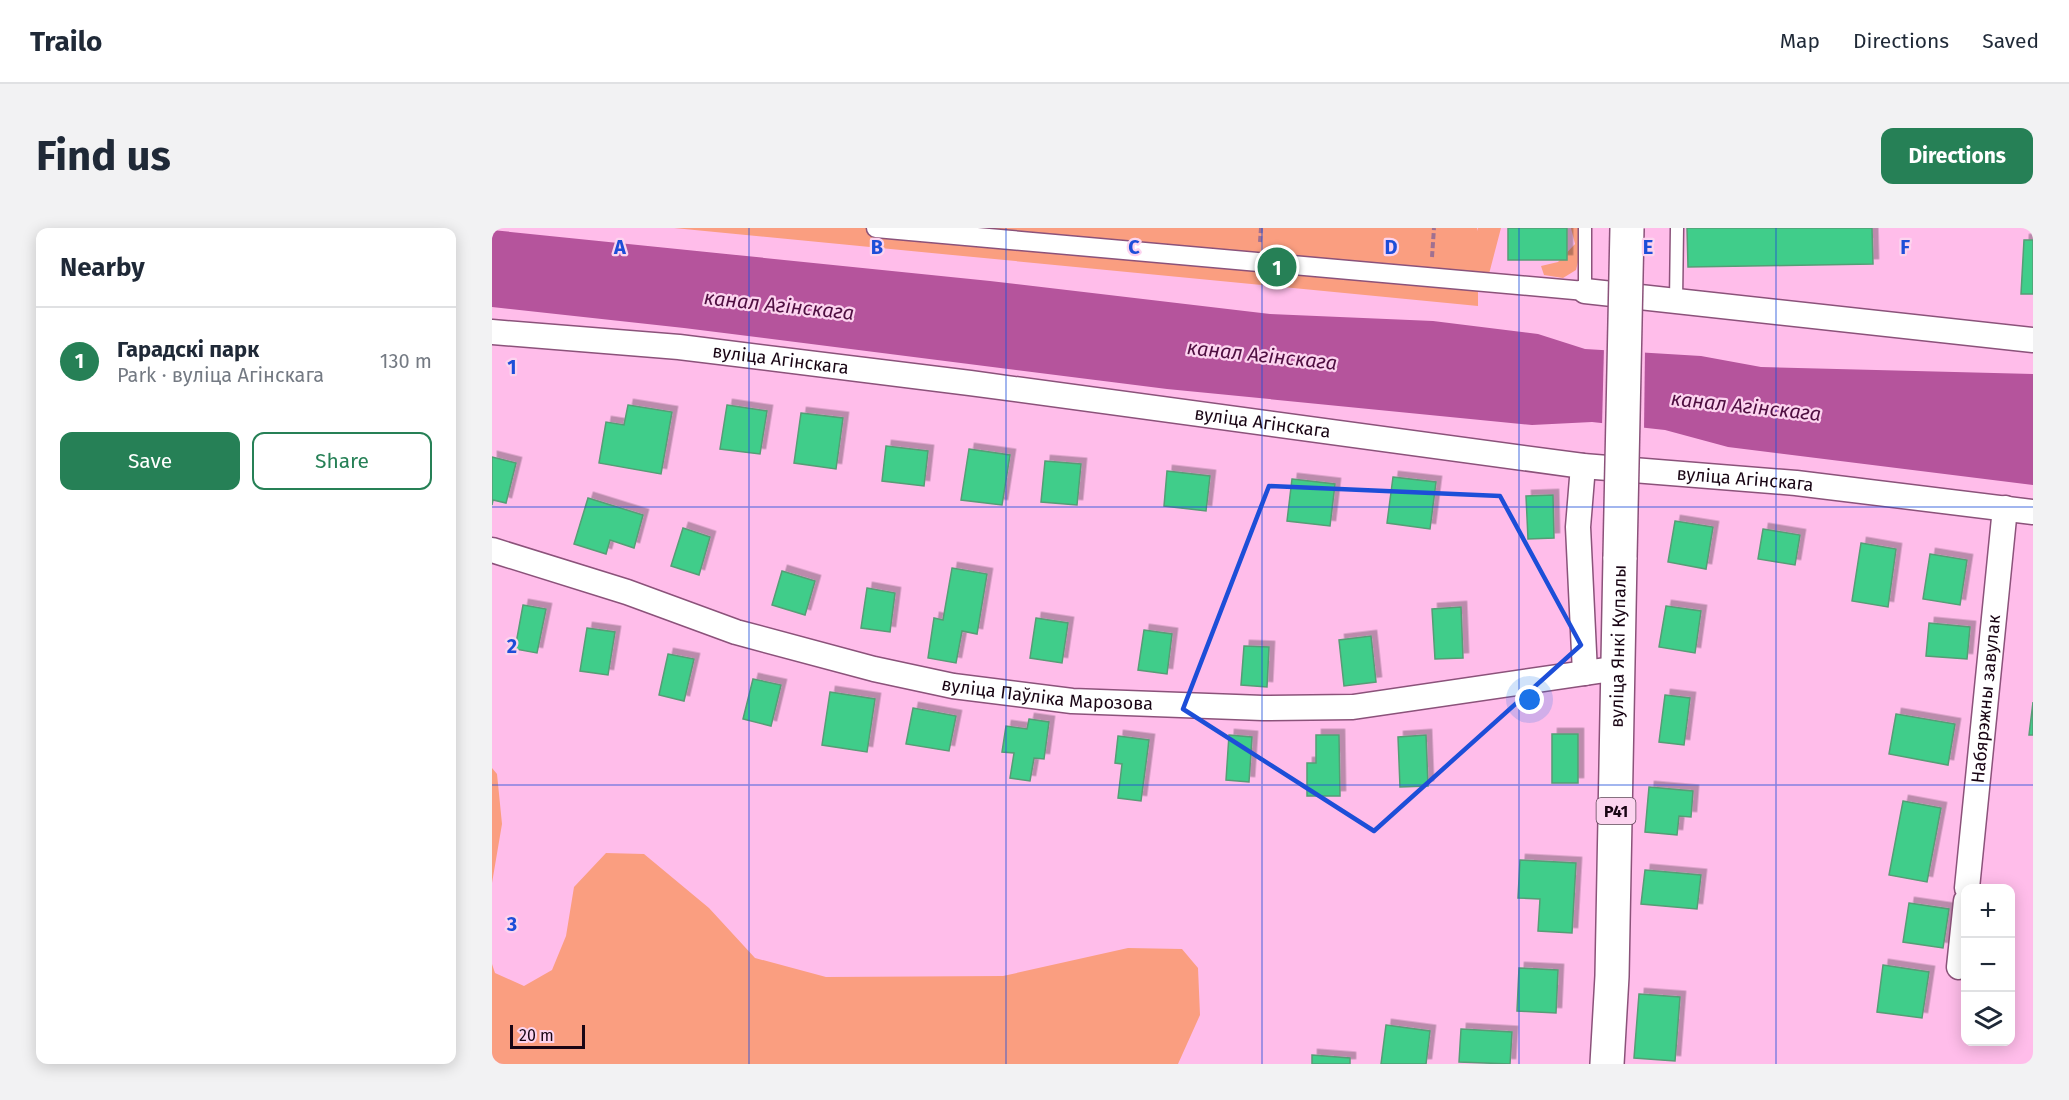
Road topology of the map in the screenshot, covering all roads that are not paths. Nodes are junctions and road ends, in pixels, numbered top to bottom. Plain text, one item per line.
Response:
1 (876, 228) edge
2 (1585, 228) edge
3 (1627, 228) edge
4 (1677, 228) edge
5 (1585, 291) junction
6 (1676, 301) junction
7 (492, 332) edge
8 (2033, 340) edge
9 (1583, 466) junction
10 (2005, 508) junction
11 (2033, 512) edge
12 (492, 550) edge
13 (1619, 668) junction
14 (1585, 673) junction
15 (1967, 884) edge
16 (1962, 938) edge
17 (1959, 967) dead end
18 (1607, 1064) edge

1 - 5 street
2 - 5 lane
3 - 13 main road, вуліца Янкі Купалы / Р41, bridge
4 - 6 lane
5 - 6 street
6 - 8 street
7 - 9 street, вуліца Агінскага
9 - 10 street, вуліца Агінскага
9 - 14 street
10 - 11 street, вуліца Агінскага
10 - 15 street, Набярэжны завулак
12 - 14 street, вуліца Паўліка Марозова
13 - 14 street, вуліца Паўліка Марозова
13 - 18 main road, вуліца Янкі Купалы / Р41
16 - 17 street

